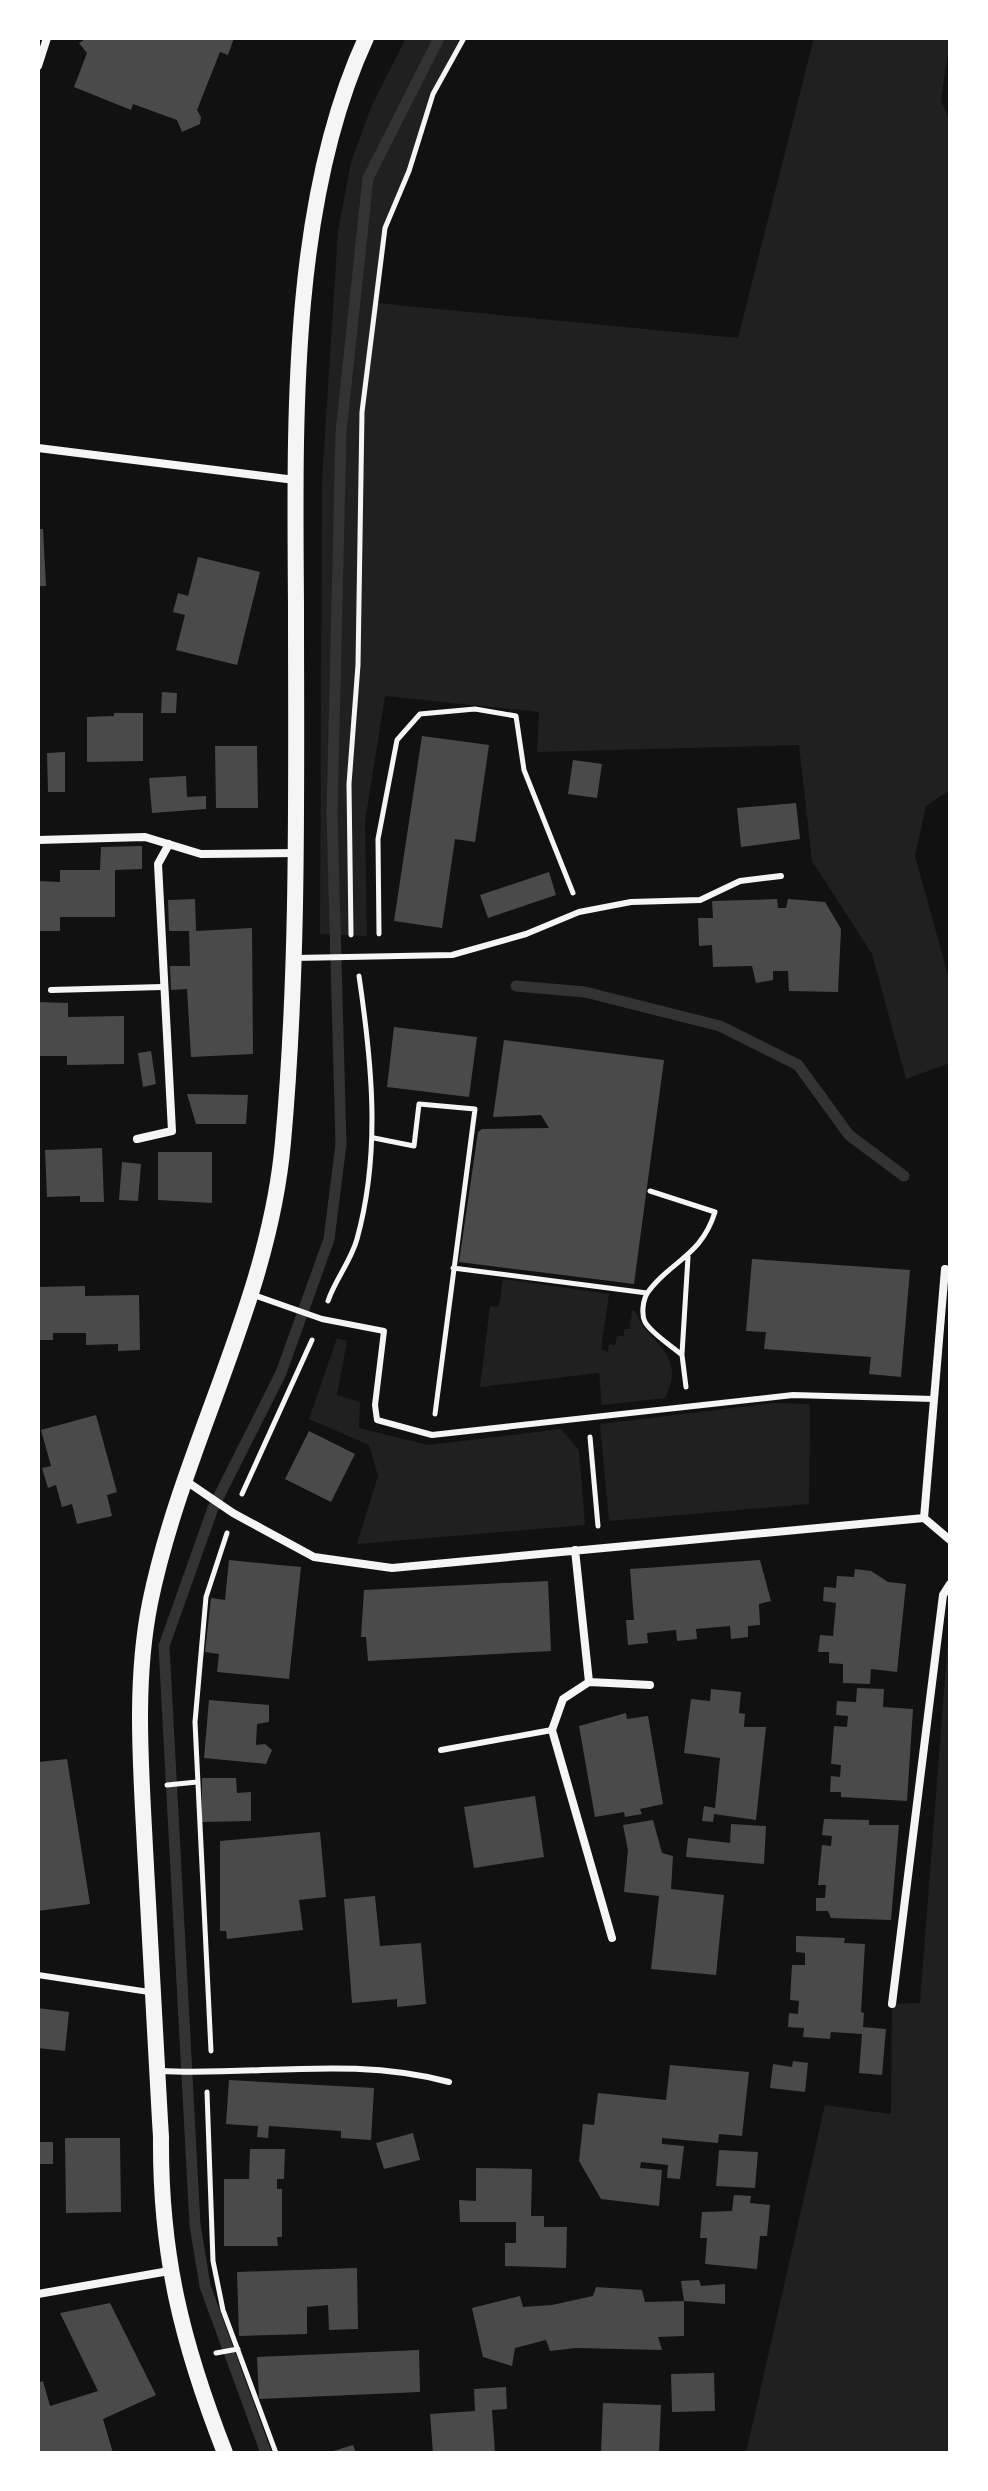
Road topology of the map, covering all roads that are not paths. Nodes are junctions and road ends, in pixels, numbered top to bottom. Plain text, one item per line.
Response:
1 (47, 38) edge
2 (366, 38) edge
3 (38, 66) edge
4 (38, 448) edge
5 (296, 480) junction
6 (38, 840) edge
7 (169, 844) junction
8 (296, 853) junction
9 (781, 876) dead end
10 (294, 958) junction
11 (162, 987) junction
12 (51, 990) dead end
13 (137, 1139) dead end
14 (945, 1269) dead end
15 (251, 1294) junction
16 (934, 1399) junction
17 (193, 1486) junction
18 (924, 1518) junction
19 (950, 1540) edge
20 (575, 1550) junction
21 (950, 1584) edge
22 (589, 1682) junction
23 (650, 1685) dead end
24 (552, 1730) junction
25 (441, 1750) dead end
26 (612, 1938) dead end
27 (38, 1975) edge
28 (152, 1992) junction
29 (892, 2004) dead end
30 (165, 2071) junction
31 (449, 2082) dead end
32 (169, 2271) junction
33 (38, 2294) edge
34 (225, 2453) edge

1 - 3 street
2 - 5 main road
4 - 5 street
5 - 8 main road
6 - 7 street
7 - 8 street
7 - 11 street
8 - 10 main road
9 - 10 lane
10 - 15 main road
11 - 12 lane
11 - 13 street
14 - 16 street
15 - 16 lane
15 - 17 main road
16 - 18 street
17 - 20 street
17 - 28 main road
18 - 19 street
18 - 20 street
20 - 22 street
21 - 29 street
22 - 23 street
22 - 24 street
24 - 25 lane
24 - 26 street
27 - 28 lane
28 - 30 main road
30 - 31 lane
30 - 32 main road
32 - 33 street
32 - 34 main road

